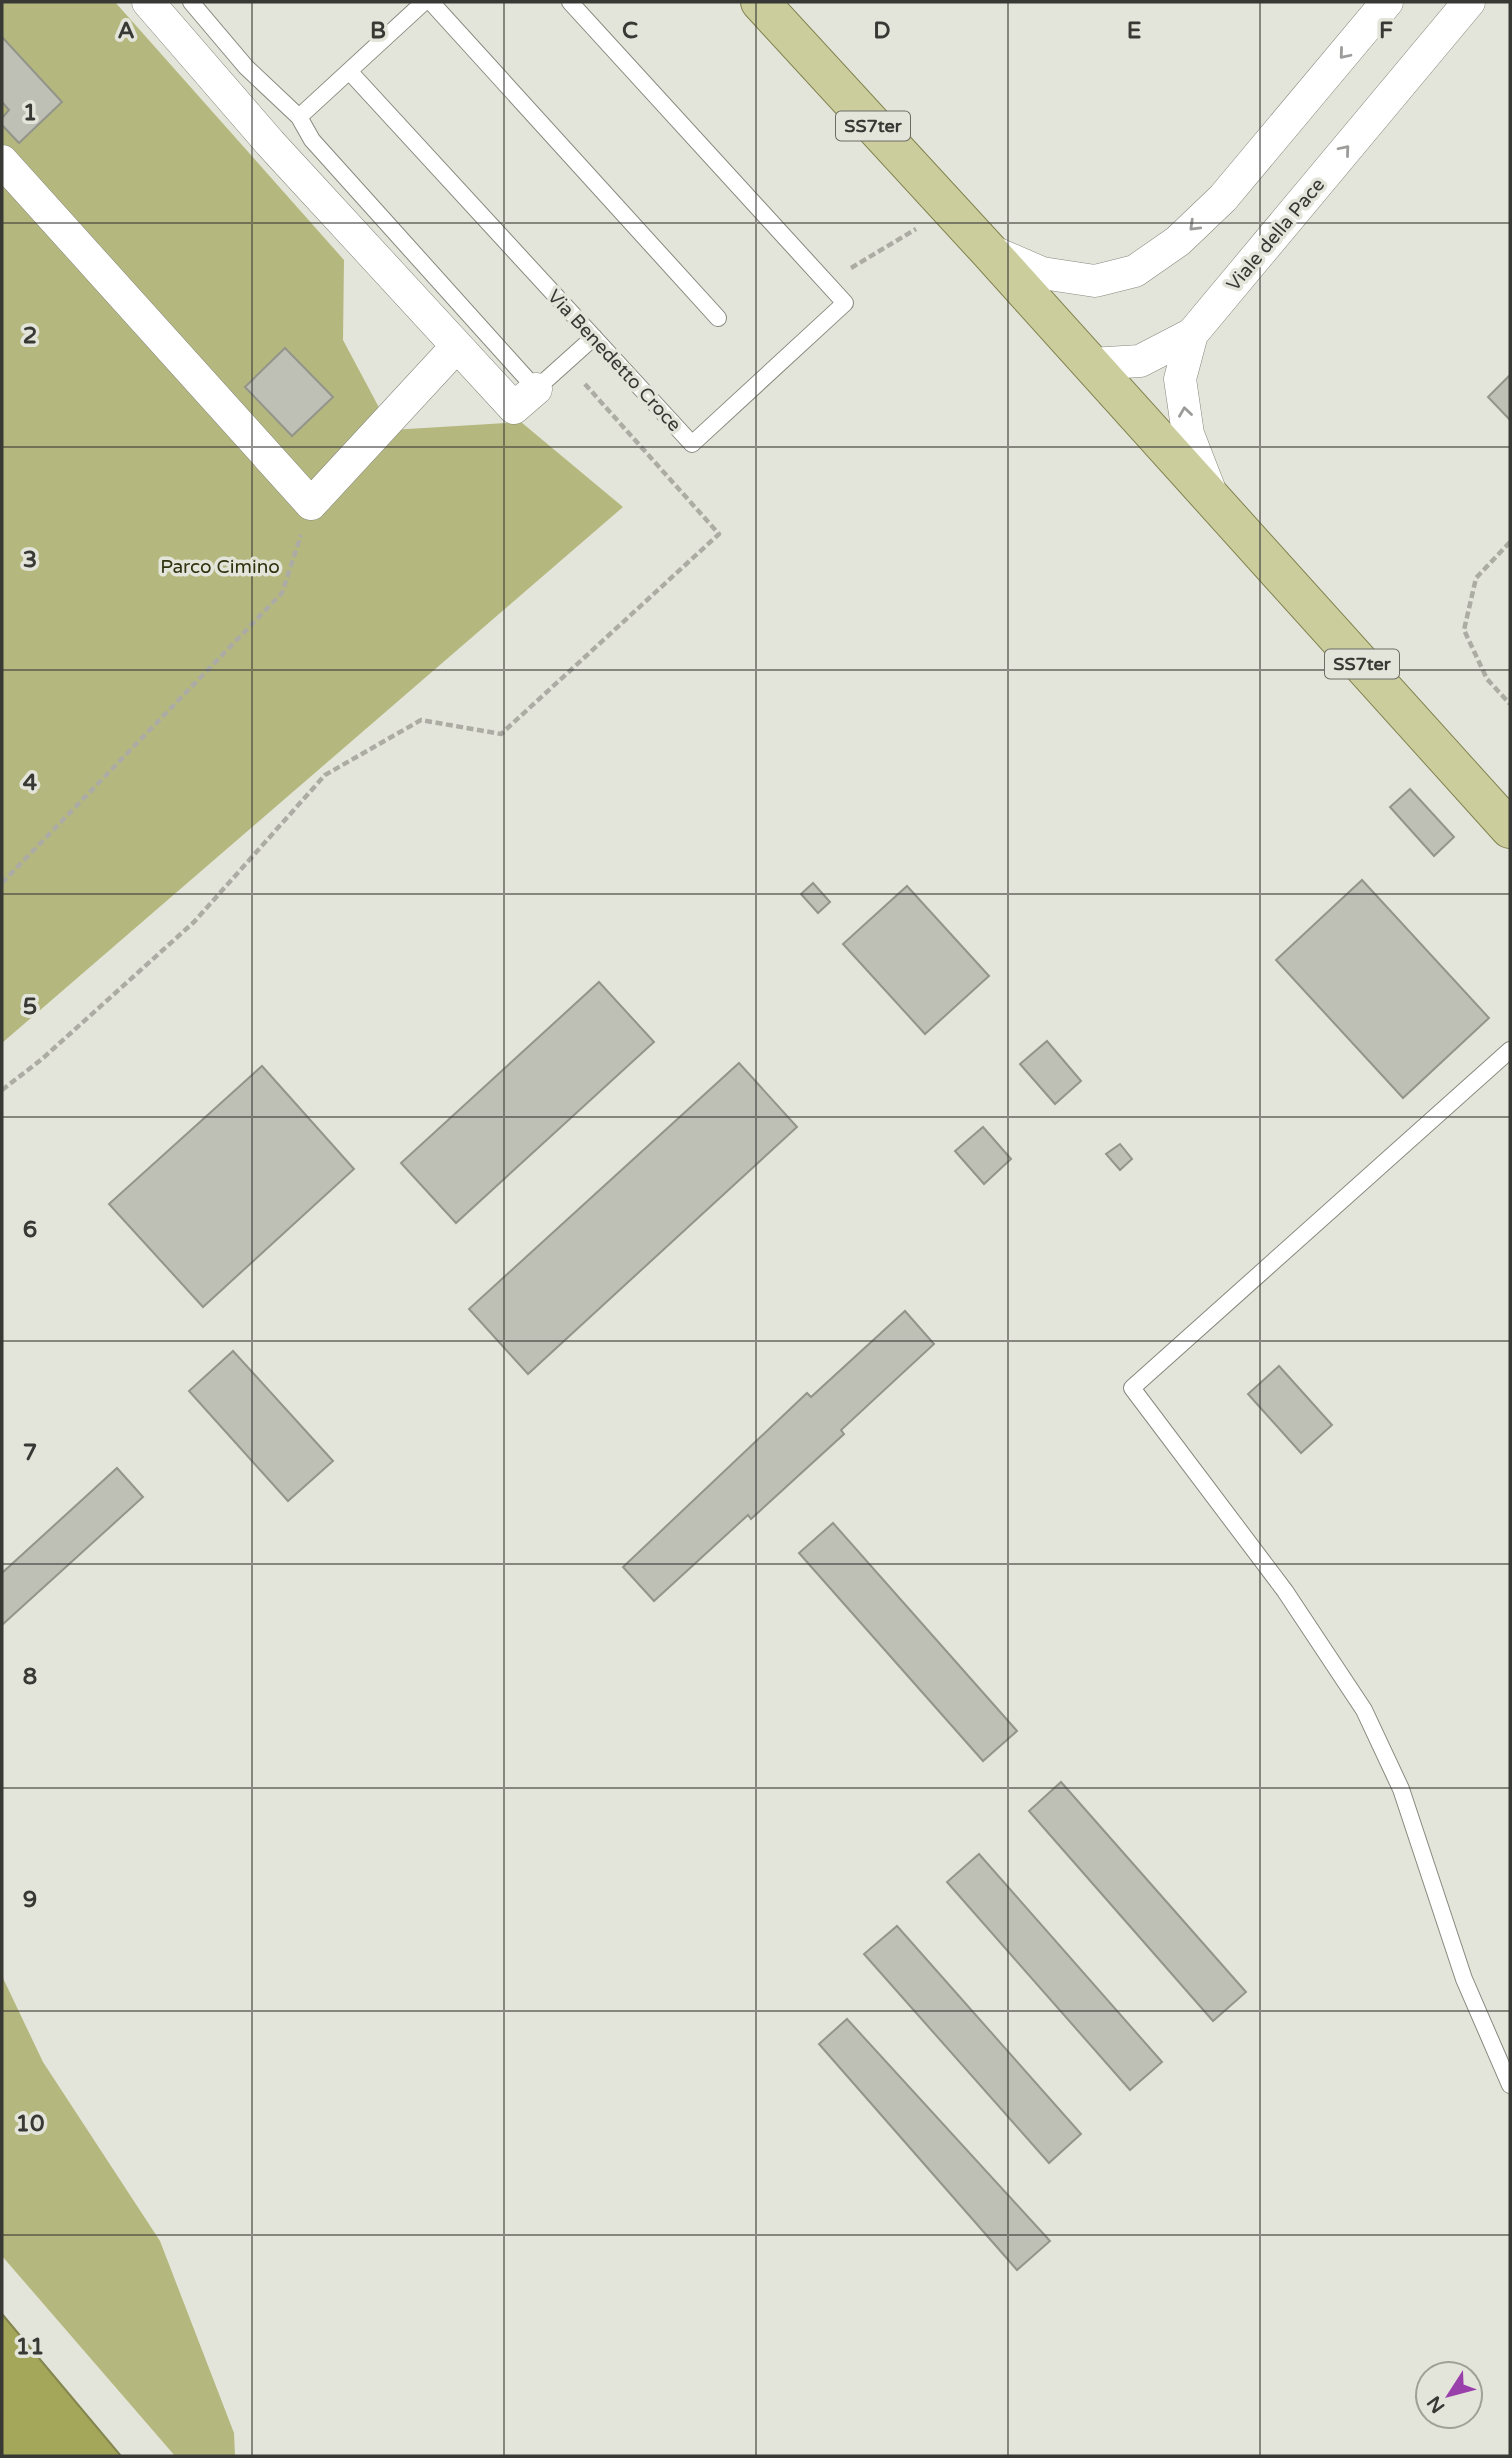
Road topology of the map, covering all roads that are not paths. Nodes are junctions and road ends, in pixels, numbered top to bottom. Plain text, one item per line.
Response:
1 (148, 2) edge
2 (191, 2) edge
3 (424, 2) edge
4 (431, 2) edge
5 (570, 2) edge
6 (760, 2) edge
7 (1387, 2) edge
8 (1469, 2) edge
9 (349, 71) junction
10 (299, 117) junction
11 (2, 161) edge
12 (987, 249) junction
13 (718, 318) dead end
14 (1192, 334) junction
15 (594, 337) junction
16 (457, 346) junction
17 (1091, 364) junction
18 (536, 390) junction
19 (1213, 499) junction
20 (1510, 829) edge
21 (1510, 1050) edge
22 (1510, 2085) edge

1 - 16 street
2 - 10 lane
3 - 9 lane
4 - 13 lane
5 - 15 lane, Via Benedetto Croce
6 - 12 main road, SS7ter
7 -> 12 street
14 -> 8 street, Viale della Pace
9 - 10 lane
9 - 15 lane, Via Benedetto Croce
10 - 18 lane
11 - 16 street
12 - 17 main road, SS7ter
14 - 17 street
19 -> 14 street, Viale della Pace
15 - 18 lane
16 - 18 street
17 - 19 main road, SS7ter
19 - 20 main road, SS7ter
21 - 22 lane

